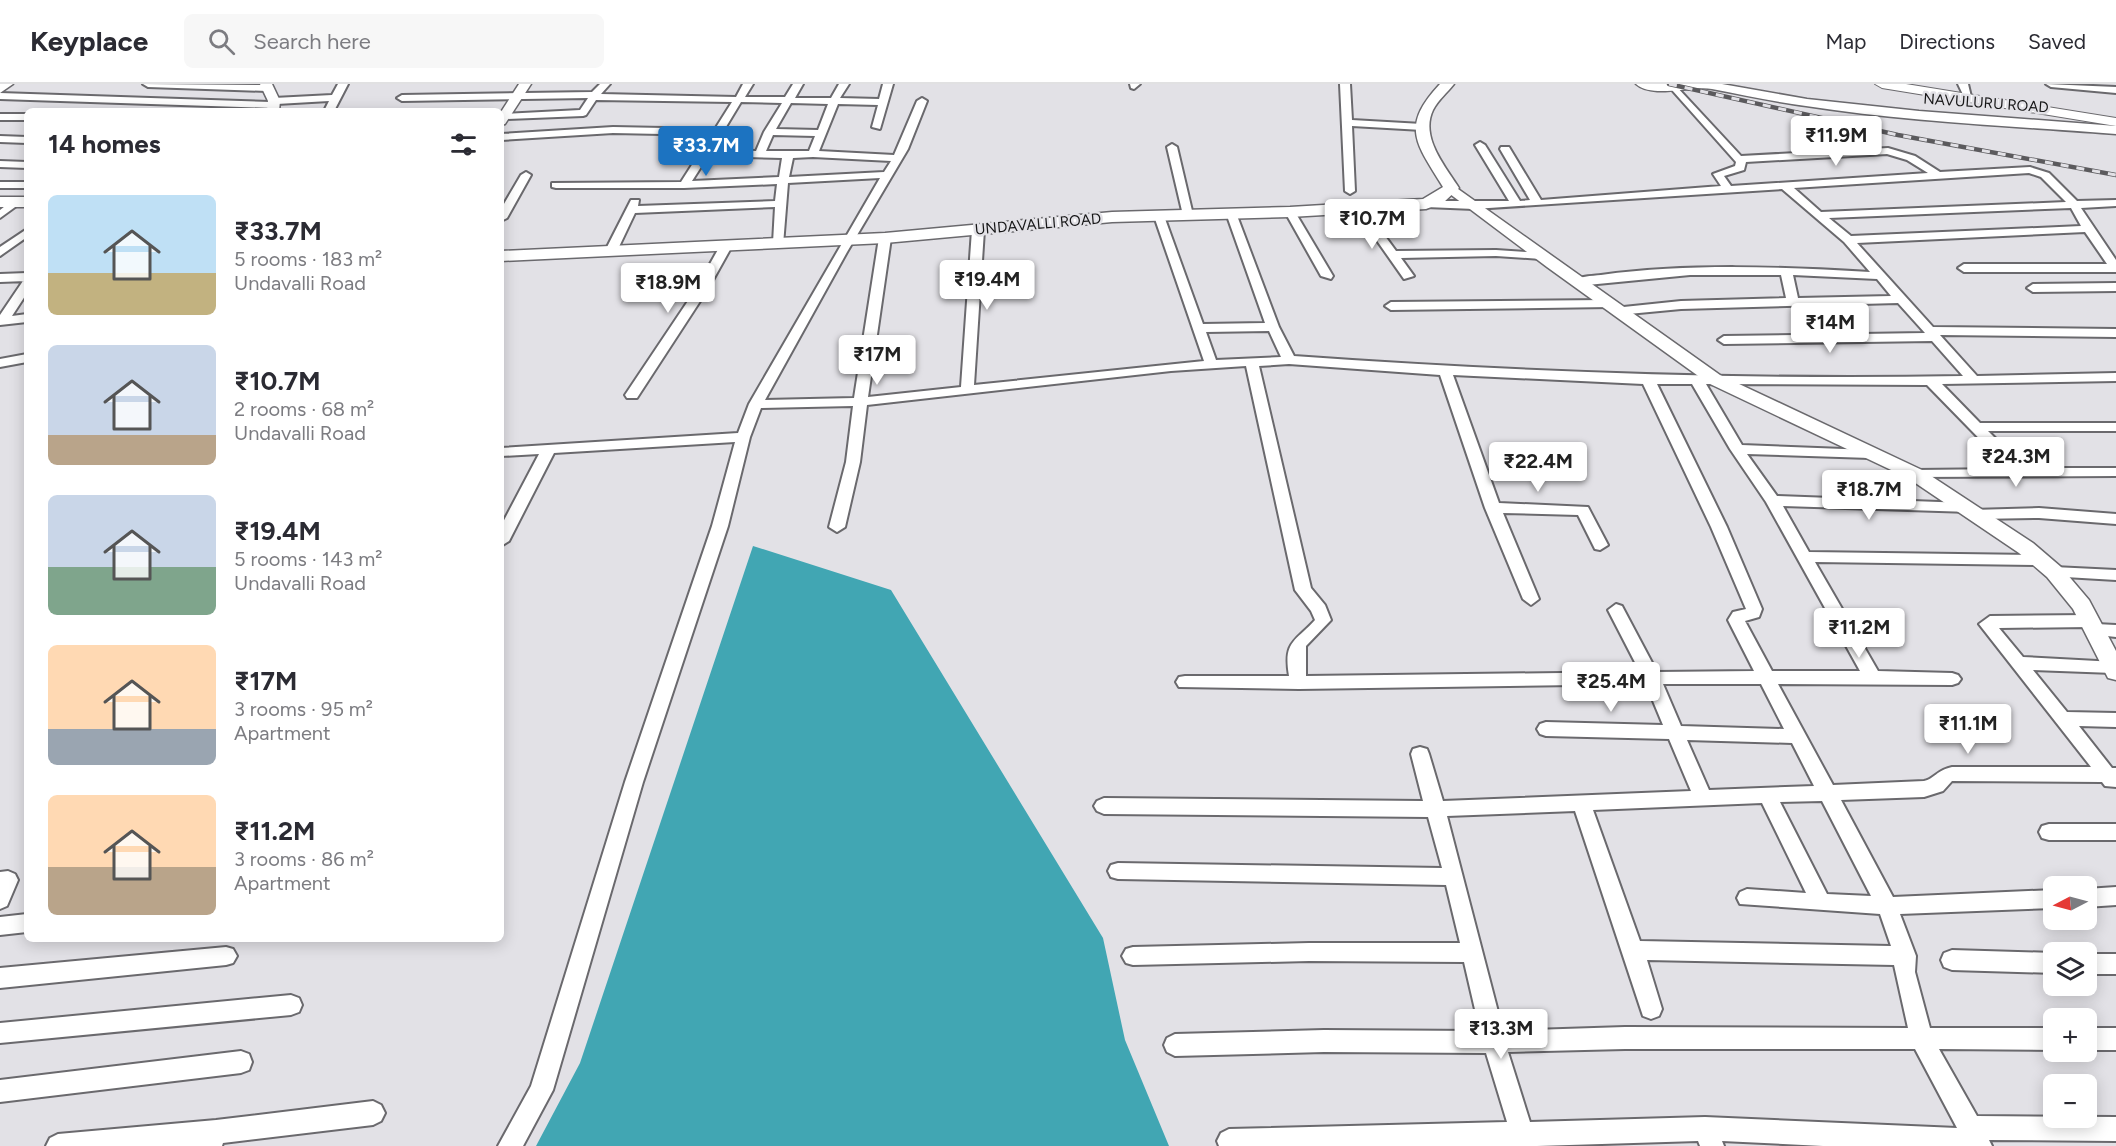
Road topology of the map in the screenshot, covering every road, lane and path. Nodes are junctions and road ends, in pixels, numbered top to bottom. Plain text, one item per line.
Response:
1 (7, 84) edge
2 (148, 84) edge
3 (159, 84) edge
4 (343, 84) edge
5 (525, 84) edge
6 (605, 84) edge
7 (701, 84) edge
8 (748, 84) edge
9 (798, 84) edge
10 (844, 84) edge
11 (888, 84) edge
12 (1345, 84) edge
13 (1447, 84) edge
14 (1642, 84) edge
15 (1882, 84) edge
16 (1962, 84) edge
17 (2051, 84) edge
18 (266, 86) edge
19 (1675, 88) junction
20 (0, 89) edge
21 (2116, 90) edge
22 (0, 96) edge
23 (518, 96) junction
24 (594, 96) junction
25 (402, 98) dead end
26 (336, 99) junction
27 (692, 99) junction
28 (738, 99) junction
29 (1969, 99) junction
30 (788, 100) junction
31 (834, 101) junction
32 (922, 101) dead end
33 (882, 102) junction
34 (273, 106) edge
35 (144, 107) edge
36 (331, 108) edge
37 (504, 115) edge
38 (504, 116) edge
39 (0, 117) edge
40 (24, 117) edge
41 (2116, 122) edge
42 (1347, 123) junction
43 (877, 127) dead end
44 (1422, 127) junction
45 (2116, 130) edge
46 (718, 132) junction
47 (769, 132) junction
48 (822, 133) junction
49 (504, 137) edge
50 (0, 138) edge
51 (24, 140) edge
52 (1480, 145) dead end
53 (1172, 147) dead end
54 (1505, 149) dead end
55 (705, 153) junction
56 (760, 154) junction
57 (813, 154) junction
58 (788, 155) junction
59 (898, 158) junction
60 (1738, 159) junction
61 (0, 164) edge
62 (24, 165) edge
63 (1936, 174) junction
64 (526, 175) dead end
65 (887, 175) junction
66 (782, 180) junction
67 (0, 185) edge
68 (24, 185) edge
69 (556, 185) dead end
70 (644, 185) junction
71 (684, 185) junction
72 (1784, 185) junction
73 (1451, 188) junction
74 (1728, 189) junction
75 (1350, 191) dead end
76 (0, 202) edge
77 (22, 202) edge
78 (1537, 202) junction
79 (1516, 203) junction
80 (2116, 203) edge
81 (781, 204) junction
82 (1426, 204) junction
83 (2074, 204) junction
84 (1474, 206) junction
85 (1359, 208) junction
86 (631, 210) junction
87 (1290, 212) junction
88 (504, 213) edge
89 (1231, 213) junction
90 (0, 215) edge
91 (1188, 215) junction
92 (1818, 215) junction
93 (1159, 216) junction
94 (2088, 229) junction
95 (978, 230) junction
96 (24, 234) edge
97 (885, 238) junction
98 (849, 240) junction
99 (1848, 240) junction
100 (779, 243) junction
101 (726, 246) junction
102 (611, 251) junction
103 (0, 253) edge
104 (1394, 255) junction
105 (504, 256) edge
106 (1542, 256) junction
107 (1964, 268) dead end
108 (2116, 268) edge
109 (1786, 271) junction
110 (1327, 276) dead end
111 (1408, 276) dead end
112 (1879, 276) junction
113 (24, 277) edge
114 (0, 278) edge
115 (1577, 282) junction
116 (2116, 287) edge
117 (24, 288) edge
118 (2033, 288) dead end
119 (1900, 299) junction
120 (1792, 302) junction
121 (1391, 306) dead end
122 (1612, 308) junction
123 (24, 318) edge
124 (1, 321) edge
125 (1273, 327) junction
126 (1199, 328) junction
127 (2116, 333) edge
128 (1932, 334) junction
129 (1724, 340) dead end
130 (24, 359) edge
131 (1289, 360) junction
132 (1252, 362) junction
133 (0, 363) edge
134 (1211, 364) junction
135 (1445, 371) junction
136 (2116, 377) edge
137 (1705, 379) junction
138 (1973, 379) junction
139 (1648, 380) junction
140 (1930, 380) junction
141 (967, 390) junction
142 (632, 395) dead end
143 (859, 402) junction
144 (756, 404) junction
145 (1978, 427) junction
146 (2116, 427) edge
147 (743, 437) junction
148 (1737, 449) junction
149 (548, 450) junction
150 (504, 452) edge
151 (1870, 454) junction
152 (2020, 472) junction
153 (2116, 472) edge
154 (1915, 474) junction
155 (1773, 501) junction
156 (1493, 508) junction
157 (1971, 511) junction
158 (2116, 519) edge
159 (837, 527) dead end
160 (504, 535) edge
161 (1600, 545) dead end
162 (1803, 557) junction
163 (2040, 560) junction
164 (2054, 572) junction
165 (2116, 575) edge
166 (1531, 599) dead end
167 (1616, 610) dead end
168 (2092, 626) junction
169 (2116, 631) edge
170 (2017, 663) junction
171 (2114, 669) edge
172 (1765, 675) junction
173 (1651, 676) junction
174 (1872, 677) junction
175 (1952, 678) dead end
176 (1185, 682) dead end
177 (1299, 683) junction
178 (2064, 719) junction
179 (2116, 720) edge
180 (1546, 729) dead end
181 (1676, 733) junction
182 (1796, 736) junction
183 (1419, 754) dead end
184 (2113, 778) edge
185 (1825, 791) junction
186 (1767, 795) junction
187 (1703, 798) junction
188 (1581, 802) junction
189 (1104, 806) dead end
190 (1436, 809) junction
191 (2049, 832) dead end
192 (2116, 832) edge
193 (1118, 871) dead end
194 (1454, 877) junction
195 (0, 881) edge
196 (2116, 896) edge
197 (2097, 897) edge
198 (1747, 898) dead end
199 (2043, 899) edge
200 (0, 900) edge
201 (1821, 902) junction
202 (1887, 906) junction
203 (24, 923) edge
204 (0, 926) edge
205 (1633, 950) junction
206 (1473, 953) junction
207 (226, 956) dead end
208 (1133, 956) dead end
209 (1905, 956) junction
210 (1952, 960) dead end
211 (2043, 963) edge
212 (2097, 964) edge
213 (2116, 964) edge
214 (0, 978) edge
215 (291, 1005) dead end
216 (1651, 1009) dead end
217 (0, 1033) edge
218 (2043, 1039) edge
219 (2097, 1039) edge
220 (2116, 1039) edge
221 (1922, 1040) junction
222 (1494, 1042) junction
223 (1175, 1045) dead end
224 (242, 1062) dead end
225 (0, 1091) edge
226 (373, 1113) dead end
227 (2116, 1130) edge
228 (1708, 1137) edge
229 (1976, 1138) edge
230 (213, 1139) edge
231 (1229, 1141) dead end
232 (1525, 1141) edge
233 (58, 1146) edge
234 (510, 1146) edge

1 - 20 street
2 - 3 street
3 - 18 street
3 - 35 street
4 - 26 street
5 - 23 street
6 - 24 street
7 - 27 street
8 - 28 street
9 - 30 street
10 - 31 street
11 - 33 street
12 - 42 street
13 - 44 main road
14 - 19 street, NAVULURU ROAD
15 - 29 main road
16 - 29 street
17 - 21 street
18 - 34 street
19 - 45 street, NAVULURU ROAD
19 - 60 street
22 - 35 street
23 - 24 street
23 - 25 street
23 - 37 street
24 - 27 street
24 - 38 street
26 - 34 street
26 - 36 street
27 - 28 street
28 - 30 street
28 - 46 street
29 - 41 main road
30 - 31 street
30 - 47 street
31 - 33 street
31 - 48 street
32 - 59 street
33 - 43 street
34 - 35 street
39 - 40 street
42 - 44 street
42 - 75 street
44 - 73 main road
46 - 49 street
46 - 55 street
47 - 48 street
47 - 56 street
48 - 57 street
50 - 51 street
52 - 79 street
53 - 91 street
54 - 78 street
55 - 56 street
55 - 71 street
56 - 58 street
57 - 58 street
57 - 59 street
58 - 66 street
59 - 65 street
60 - 63 street
60 - 74 street
61 - 62 street
63 - 72 street
63 - 83 street
64 - 88 street
65 - 66 street
65 - 98 street
66 - 71 street
66 - 81 street
67 - 68 street
69 - 70 street
70 - 71 street
70 - 86 street
72 - 74 street
72 - 92 street
73 - 82 main road, UNDAVALLI ROAD
73 - 84 street
74 - 78 street
76 - 77 main road
77 - 90 street
78 - 79 street
79 - 84 street
80 - 83 street
81 - 86 street
81 - 100 street
82 - 84 street
82 - 85 main road, UNDAVALLI ROAD
83 - 92 street
83 - 94 street
84 - 106 street
85 - 87 main road, UNDAVALLI ROAD
85 - 104 street
86 - 102 street
87 - 89 main road, UNDAVALLI ROAD
87 - 110 street
89 - 91 main road, UNDAVALLI ROAD
89 - 125 street
91 - 93 main road, UNDAVALLI ROAD
92 - 99 street
93 - 95 main road, UNDAVALLI ROAD
93 - 126 street
94 - 99 street
94 - 108 street
95 - 97 main road, UNDAVALLI ROAD
95 - 141 street
96 - 103 street
97 - 98 main road, UNDAVALLI ROAD
97 - 143 street
98 - 100 main road, UNDAVALLI ROAD
98 - 144 street
99 - 112 street
100 - 101 main road, UNDAVALLI ROAD
101 - 102 main road, UNDAVALLI ROAD
101 - 142 street
102 - 105 main road, UNDAVALLI ROAD
104 - 106 street
104 - 111 street
106 - 115 street
107 - 108 street
109 - 112 street
109 - 115 street
109 - 120 street
112 - 119 street
113 - 114 street
115 - 122 street
116 - 118 street
117 - 124 street
119 - 120 street
119 - 128 street
120 - 122 street
121 - 122 street
122 - 137 street
123 - 124 street
125 - 126 street
125 - 131 street
126 - 134 street
127 - 128 street
128 - 129 street
128 - 138 street
130 - 133 street
131 - 132 street
131 - 135 street
132 - 134 street
132 - 177 street
134 - 141 street
135 - 139 street
135 - 156 street
136 - 138 street
137 - 139 street
137 - 140 street
137 - 148 street
137 - 151 street
138 - 140 street
139 - 172 street
140 - 145 street
141 - 143 street
143 - 144 street
143 - 159 street
144 - 147 street
145 - 146 street
145 - 152 street
147 - 149 street
147 - 234 street
148 - 151 street
148 - 155 street
149 - 150 street
149 - 160 street
151 - 154 street
152 - 153 street
152 - 154 street
154 - 157 street
155 - 157 street
155 - 162 street
156 - 161 street
156 - 166 street
157 - 158 street
157 - 163 street
162 - 163 street
162 - 174 street
163 - 164 street
164 - 165 street
164 - 168 street
167 - 173 street
168 - 169 street
168 - 170 street
168 - 171 street
170 - 171 street
170 - 178 street
172 - 173 street
172 - 174 street
172 - 182 street
173 - 177 street
173 - 181 street
174 - 175 street
176 - 177 street
178 - 179 street
178 - 184 street
180 - 181 street
181 - 182 street
181 - 187 street
182 - 185 street
183 - 190 street
184 - 185 street
185 - 186 street
185 - 202 street
186 - 187 street
186 - 201 street
187 - 188 street
188 - 190 street
188 - 205 street
189 - 190 street
190 - 194 street
191 - 192 street
193 - 194 street
194 - 206 street
195 - 200 street
196 - 197 street
198 - 201 street
199 - 202 street
201 - 202 street
202 - 209 street
203 - 204 street
205 - 209 street
205 - 216 street
206 - 208 street
206 - 222 street
207 - 214 street
209 - 221 street
210 - 211 street
212 - 213 street
215 - 217 street
218 - 221 street
219 - 220 street
221 - 222 street
221 - 229 street
222 - 223 street
222 - 232 street
224 - 225 street
226 - 230 street
227 - 229 street
228 - 229 street
228 - 232 street
230 - 233 street
231 - 232 street

